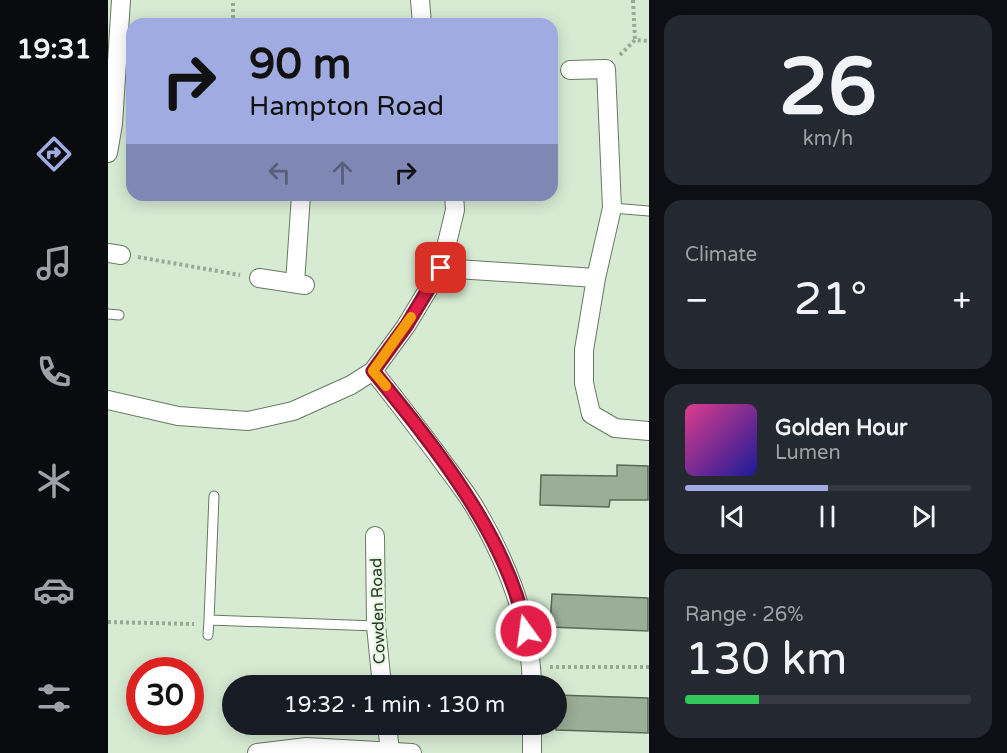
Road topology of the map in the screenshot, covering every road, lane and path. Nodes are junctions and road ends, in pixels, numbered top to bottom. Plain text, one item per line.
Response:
1 (121, 0) edge
2 (234, 0) edge
3 (420, 0) edge
4 (633, 0) edge
5 (232, 18) edge
6 (422, 18) edge
7 (125, 29) edge
8 (635, 39) junction
9 (648, 41) edge
10 (606, 69) junction
11 (570, 70) dead end
12 (108, 153) edge
13 (301, 201) edge
14 (454, 201) edge
15 (612, 208) junction
16 (648, 211) edge
17 (115, 254) edge
18 (441, 268) junction
19 (259, 278) joint
20 (596, 278) junction
21 (108, 314) edge
22 (119, 315) dead end
23 (373, 371) junction
24 (108, 399) edge
25 (648, 431) edge
26 (214, 496) dead end
27 (375, 536) dead end
28 (108, 622) edge
29 (209, 622) junction
30 (375, 626) junction
31 (208, 635) dead end
32 (648, 667) edge
33 (381, 675) edge
34 (532, 675) edge
35 (545, 675) edge
36 (388, 735) edge
37 (532, 735) edge
38 (390, 752) edge
39 (257, 753) edge
40 (412, 753) edge
41 (532, 753) edge

1 - 7 street
2 - 5 path
3 - 6 street
4 - 8 path
7 - 12 street
8 - 9 path
8 - 10 path
10 - 11 street
10 - 15 street
13 - 19 street
14 - 18 street
15 - 16 lane
15 - 20 street
17 - 19 path
18 - 20 street
18 - 23 street
20 - 25 street
21 - 22 lane
23 - 24 street
23 - 34 street
26 - 29 lane
27 - 30 street, Cowden Road
28 - 29 path
29 - 30 lane
29 - 31 lane
30 - 33 street, Cowden Road
32 - 35 path
36 - 38 street
37 - 41 street
38 - 39 street
38 - 40 street

